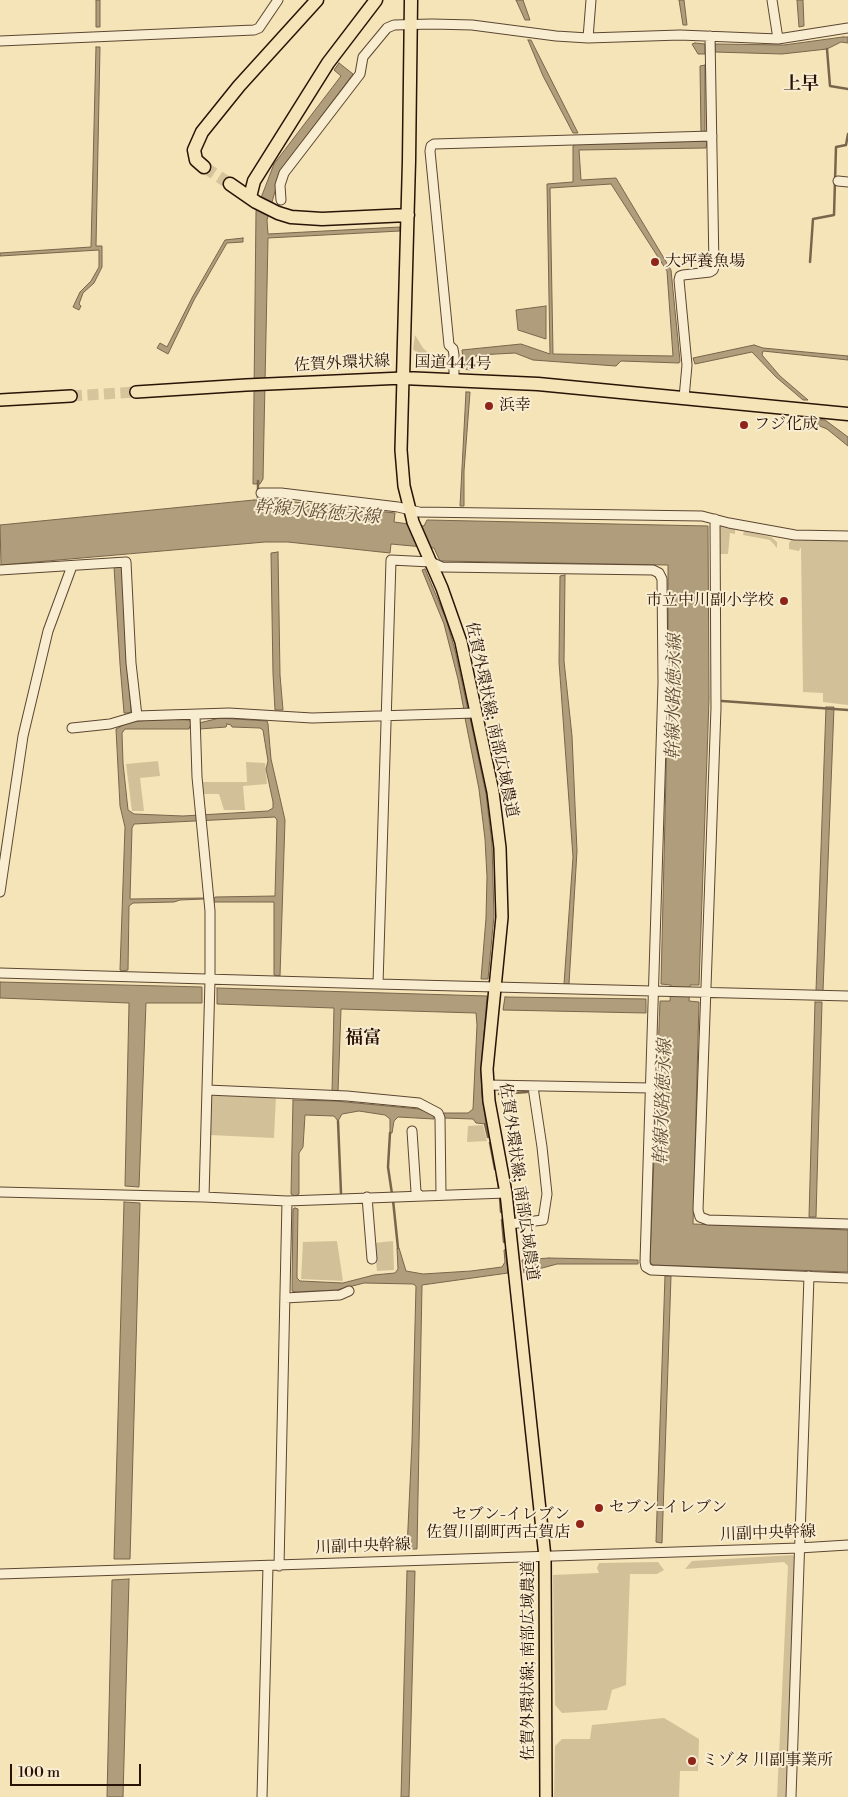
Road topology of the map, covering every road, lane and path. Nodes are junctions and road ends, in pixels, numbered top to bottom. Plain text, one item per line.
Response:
1 (278, 0) edge
2 (317, 0) edge
3 (376, 0) edge
4 (411, 0) edge
5 (591, 0) edge
6 (772, 0) edge
7 (411, 24) junction
8 (848, 28) edge
9 (710, 36) junction
10 (588, 38) junction
11 (778, 39) junction
12 (0, 41) edge
13 (712, 136) junction
14 (204, 167) tunnel mouth
15 (230, 184) tunnel mouth
16 (250, 197) junction
17 (281, 200) dead end
18 (408, 215) junction
19 (403, 378) junction
20 (454, 380) junction
21 (136, 392) tunnel mouth
22 (71, 396) tunnel mouth
23 (684, 398) junction
24 (0, 400) edge
25 (848, 414) edge
26 (260, 493) dead end
27 (410, 510) junction
28 (715, 518) junction
29 (848, 536) edge
30 (426, 551) joint
31 (431, 562) junction
32 (72, 566) junction
33 (0, 570) edge
34 (475, 713) junction
35 (138, 716) junction
36 (386, 716) junction
37 (195, 722) junction
38 (72, 728) dead end
39 (0, 892) edge
40 (0, 973) edge
41 (210, 980) junction
42 (378, 984) junction
43 (495, 988) junction
44 (654, 992) junction
45 (706, 993) junction
46 (848, 996) edge
47 (488, 1085) junction
48 (533, 1087) junction
49 (651, 1088) junction
50 (208, 1090) junction
51 (412, 1131) dead end
52 (0, 1192) edge
53 (506, 1193) junction
54 (441, 1195) junction
55 (420, 1196) junction
56 (204, 1197) junction
57 (367, 1197) junction
58 (287, 1201) junction
59 (509, 1224) junction
60 (848, 1224) edge
61 (372, 1260) dead end
62 (809, 1276) junction
63 (848, 1278) edge
64 (349, 1291) dead end
65 (286, 1298) junction
66 (848, 1545) edge
67 (799, 1548) junction
68 (545, 1557) junction
69 (268, 1566) junction
70 (279, 1566) junction
71 (0, 1574) edge
72 (262, 1797) edge
73 (546, 1797) edge
74 (791, 1797) edge

1 - 12 street
2 - 14 highway
3 - 16 highway
4 - 7 highway, 国道444号
5 - 10 street
6 - 11 street
7 - 10 street
7 - 17 street
7 - 18 highway, 国道444号
8 - 11 street
9 - 10 street
9 - 11 street
9 - 13 street
13 - 20 street
13 - 23 street
15 - 16 highway
16 - 18 highway
18 - 19 highway, 国道444号
19 - 20 highway, 国道444号
19 - 21 main road, 佐賀外環状線
19 - 27 main road, 佐賀外環状線
20 - 23 highway, 国道444号
22 - 24 main road
23 - 25 highway, 国道444号
26 - 27 street
27 - 28 street
27 - 30 main road, 佐賀外環状線
28 - 29 street
28 - 45 street
30 - 31 main road, 佐賀外環状線; 南部広域農道
31 - 34 main road, 佐賀外環状線; 南部広域農道
31 - 36 street
31 - 44 street
32 - 33 street
32 - 35 street
32 - 39 street
34 - 36 street
34 - 43 main road, 佐賀外環状線; 南部広域農道
35 - 37 street
35 - 38 street
36 - 37 street
36 - 42 street
37 - 41 street
40 - 41 street
41 - 42 street
41 - 50 street
42 - 43 street
43 - 44 street
43 - 47 main road, 佐賀外環状線; 南部広域農道
44 - 45 street
44 - 49 street
45 - 46 street
45 - 60 street
47 - 48 street
47 - 53 main road, 佐賀外環状線; 南部広域農道
48 - 49 street
48 - 59 street
49 - 62 street
50 - 54 street
50 - 56 street
51 - 55 street
52 - 56 street
53 - 54 street
53 - 59 main road, 佐賀外環状線; 南部広域農道
54 - 55 street
55 - 57 street
56 - 58 street
57 - 58 street
57 - 61 street
58 - 65 street
59 - 68 main road, 佐賀外環状線; 南部広域農道
62 - 63 street
62 - 67 street
64 - 65 street
65 - 70 street
66 - 67 street, 川副中央幹線
67 - 68 street, 川副中央幹線
67 - 74 street
68 - 70 street, 川副中央幹線
68 - 73 main road, 佐賀外環状線; 南部広域農道
69 - 70 street, 川副中央幹線
69 - 71 street, 川副中央幹線
69 - 72 street

